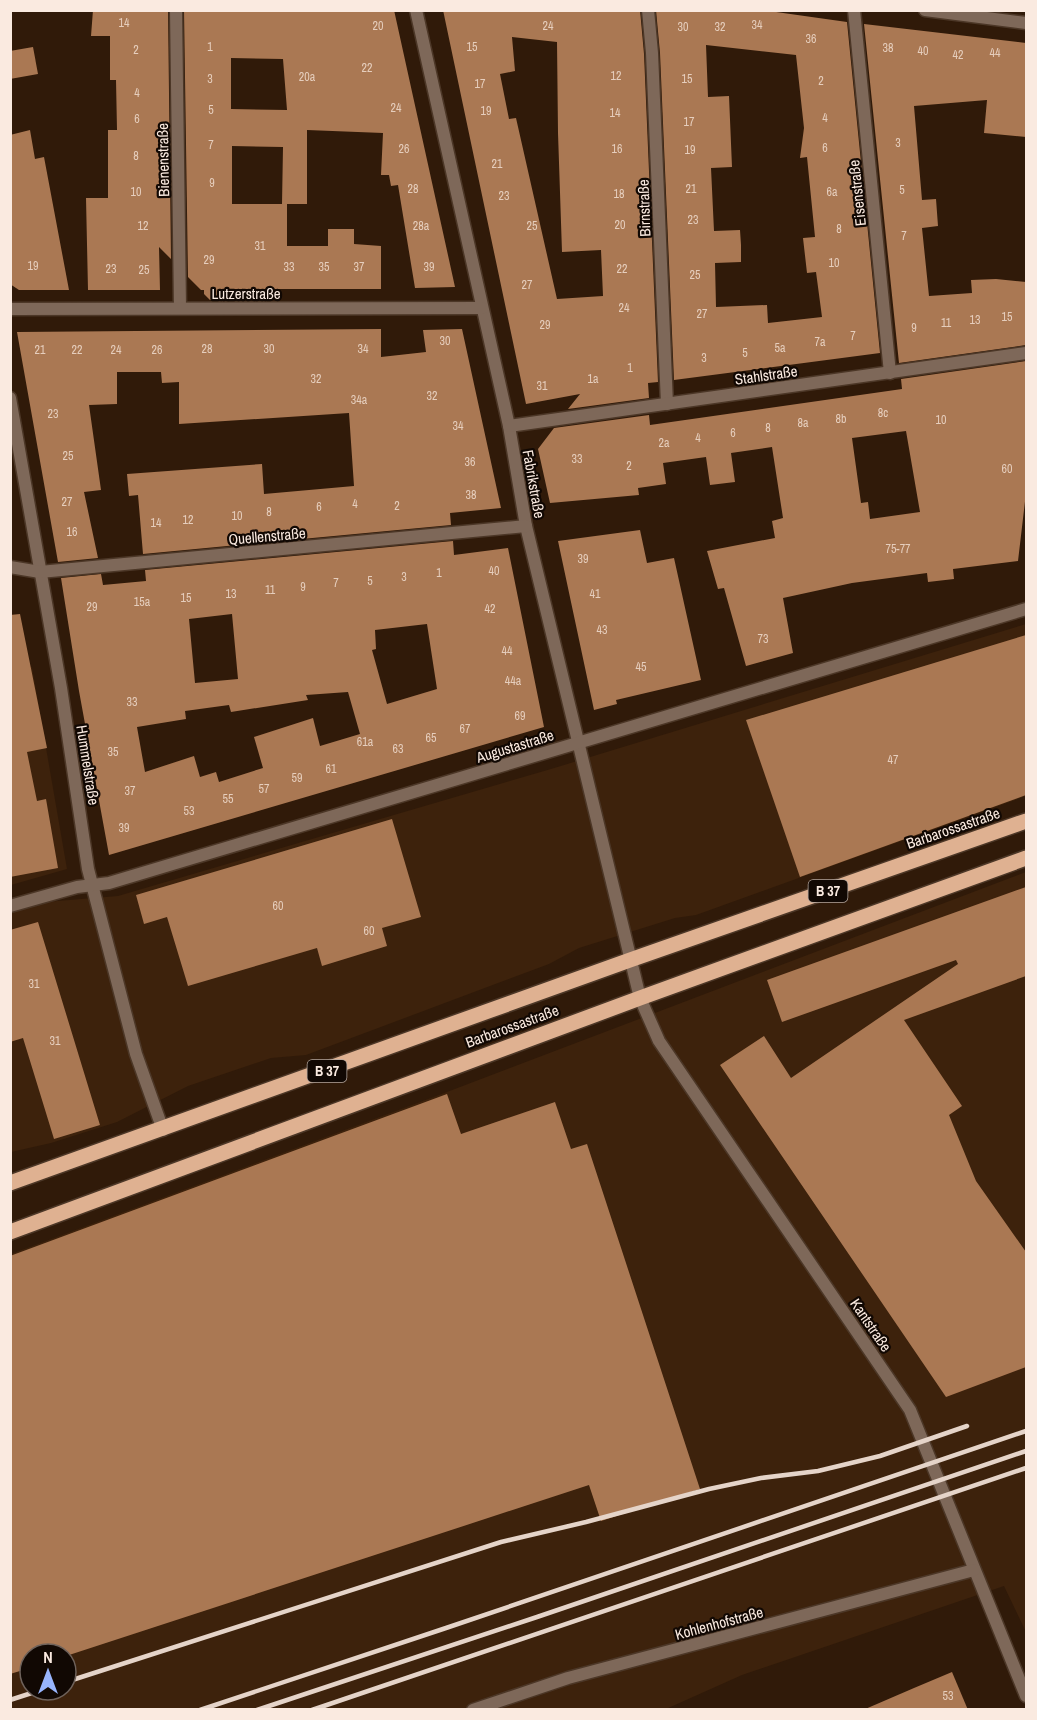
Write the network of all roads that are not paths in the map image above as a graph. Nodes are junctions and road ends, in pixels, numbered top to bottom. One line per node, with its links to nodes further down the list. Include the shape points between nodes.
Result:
1 (176, 10): 8 (street, Bienenstraße)
2 (416, 10): 9 (street, Fabrikstraße)
3 (648, 10): 13 (street, Birnstraße)
4 (854, 10): 11 (street, Eisenstraße)
5 (926, 10): 6 (street)
6 (1026, 23)
7 (10, 309): 8 (street, Lutzerstraße)
8 (180, 309): 9 (street, Lutzerstraße)
9 (482, 309): 14 (street, Fabrikstraße)
10 (1026, 353): 11 (street, Stahlstraße)
11 (890, 373): 13 (street, Stahlstraße)
12 (10, 398): 17 (street, Hummelstraße)
13 (667, 404): 14 (street, Stahlstraße)
14 (509, 426): 15 (street, Fabrikstraße)
15 (526, 526): 17 (street, Quellenstraße); 19 (street, Fabrikstraße)
16 (10, 567): 17 (street, Quellenstraße)
17 (40, 572): 22 (street, Hummelstraße)
18 (1026, 609): 19 (street, Augustastraße)
19 (577, 742): 22 (street, Augustastraße); 24 (street, Fabrikstraße)
20 (1026, 821): 24 (main road, Barbarossastraße / B 37)
21 (1026, 858): 25 (main road, Barbarossastraße / B 37)
22 (92, 885): 23 (street, Augustastraße); 26 (street, Hummelstraße, via 136,1054)
23 (10, 906)
24 (630, 960): 25 (street, Kantstraße); 26 (main road, Barbarossastraße / B 37)
25 (640, 998): 28 (main road, Barbarossastraße / B 37); 29 (street, Kantstraße, via 659,1041 910,1410)
26 (163, 1130): 27 (main road, Barbarossastraße / B 37)
27 (10, 1183)
28 (10, 1232)
29 (974, 1570): 30 (street, Kantstraße); 31 (street, Kohlenhofstraße, via 568,1678)
30 (1026, 1696)
31 (473, 1710)

